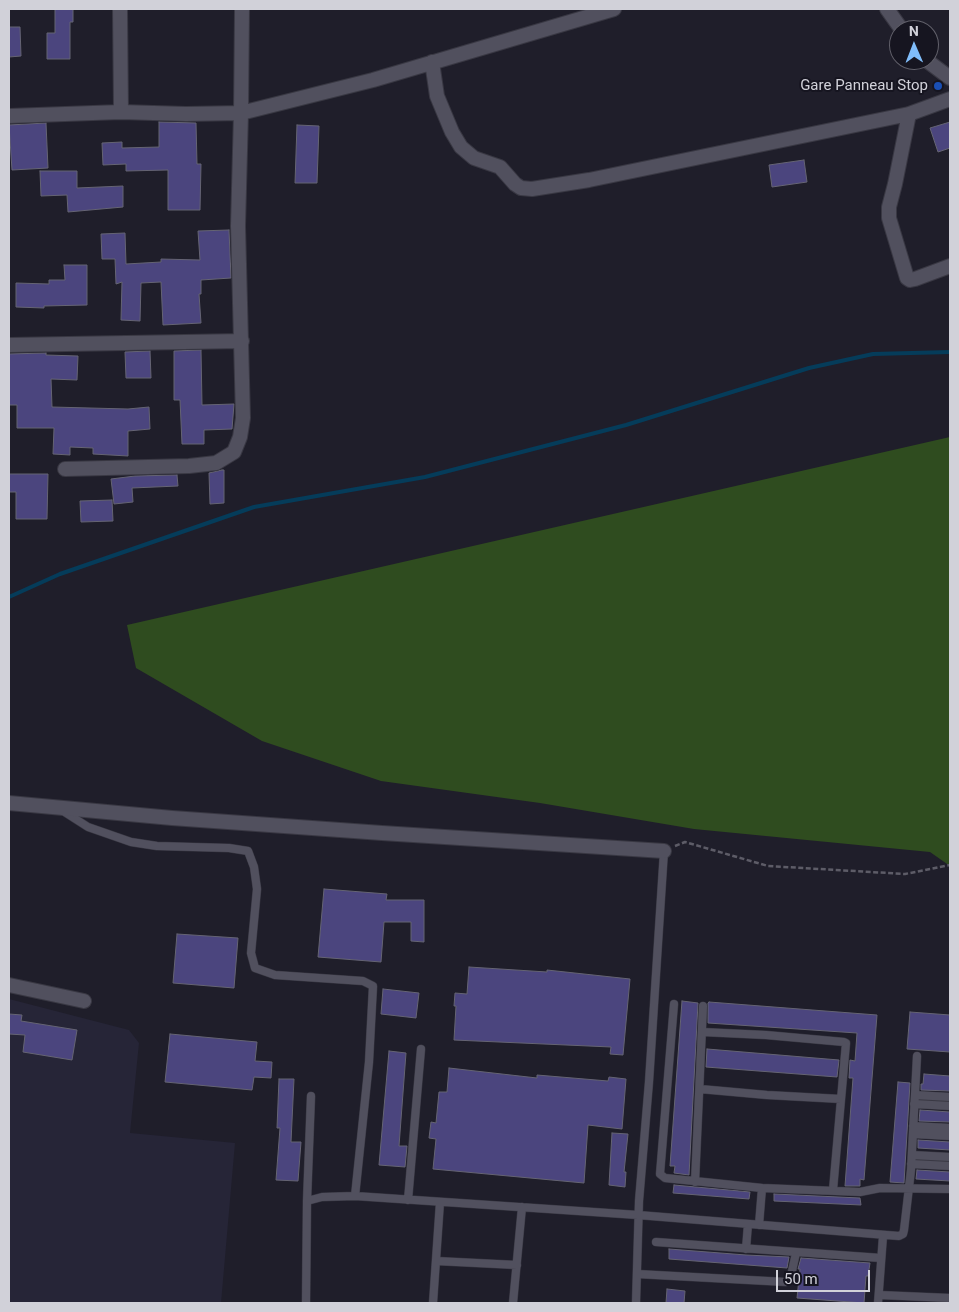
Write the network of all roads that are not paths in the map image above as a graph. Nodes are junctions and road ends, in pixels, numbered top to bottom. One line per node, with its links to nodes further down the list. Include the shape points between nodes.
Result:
1 (120, 9): 10 (street)
2 (242, 9): 11 (street)
3 (614, 9): 6 (street)
4 (888, 9): 5 (street)
5 (895, 20)
6 (432, 62): 11 (street); 12 (street, via 437,96 461,147 474,158 500,167 515,184 527,189 588,180)
7 (939, 70): 8 (street)
8 (950, 78)
9 (950, 99): 12 (street)
10 (121, 112): 11 (street); 13 (street)
11 (241, 113): 15 (street, via 238,226)
12 (909, 114): 14 (street, via 889,218 907,278 915,279)
13 (9, 116)
14 (950, 266)
15 (242, 341): 16 (street); 17 (street, via 243,418 234,452 216,463 189,466)
16 (9, 345)
17 (65, 469)
18 (9, 803): 19 (street)
19 (59, 808): 20 (street, via 372,833); 47 (lane, via 88,827 131,842 248,851 257,889 251,953 255,968 275,975 363,981 373,986 369,1062)
20 (664, 851): 52 (lane)
21 (9, 985): 22 (street)
22 (84, 1000)
23 (674, 1004): 42 (lane, via 660,1174 665,1178)
24 (703, 1006): 25 (lane)
25 (702, 1032): 28 (lane); 32 (lane, via 844,1042 846,1056)
26 (421, 1049): 48 (lane)
27 (917, 1056): 29 (lane)
28 (700, 1089): 32 (lane); 42 (lane)
29 (915, 1095): 31 (lane); 33 (lane)
30 (311, 1096): 49 (lane)
31 (950, 1097)
32 (841, 1099): 46 (lane)
33 (914, 1104): 34 (lane); 36 (lane)
34 (950, 1106)
35 (950, 1128): 36 (lane)
36 (913, 1130): 37 (lane); 38 (lane)
37 (950, 1136)
38 (912, 1155): 39 (lane); 40 (lane)
39 (950, 1157)
40 (911, 1164): 41 (lane); 44 (lane)
41 (950, 1166)
42 (695, 1182): 43 (lane)
43 (762, 1188): 46 (lane); 54 (lane)
44 (908, 1188): 45 (lane); 46 (lane, via 860,1192); 55 (lane, via 903,1234)
45 (950, 1189)
46 (833, 1190)
47 (355, 1196): 48 (lane); 49 (lane)
48 (408, 1200): 50 (lane)
49 (307, 1201): 65 (lane)
50 (440, 1202): 51 (lane); 60 (lane)
51 (522, 1207): 52 (lane); 61 (lane)
52 (638, 1215): 53 (lane); 62 (lane)
53 (748, 1224): 54 (lane); 57 (lane)
54 (759, 1225): 55 (lane)
55 (883, 1236): 59 (lane)
56 (656, 1242): 57 (lane)
57 (746, 1249): 58 (lane)
58 (796, 1253): 59 (lane); 62 (lane, via 790,1280 786,1282)
59 (881, 1258): 64 (lane)
60 (436, 1261): 61 (lane); 66 (lane)
61 (517, 1265): 67 (lane)
62 (637, 1274): 68 (lane)
63 (950, 1298): 64 (lane)
64 (878, 1299)
65 (306, 1303)
66 (433, 1303)
67 (513, 1303)
68 (636, 1303)

